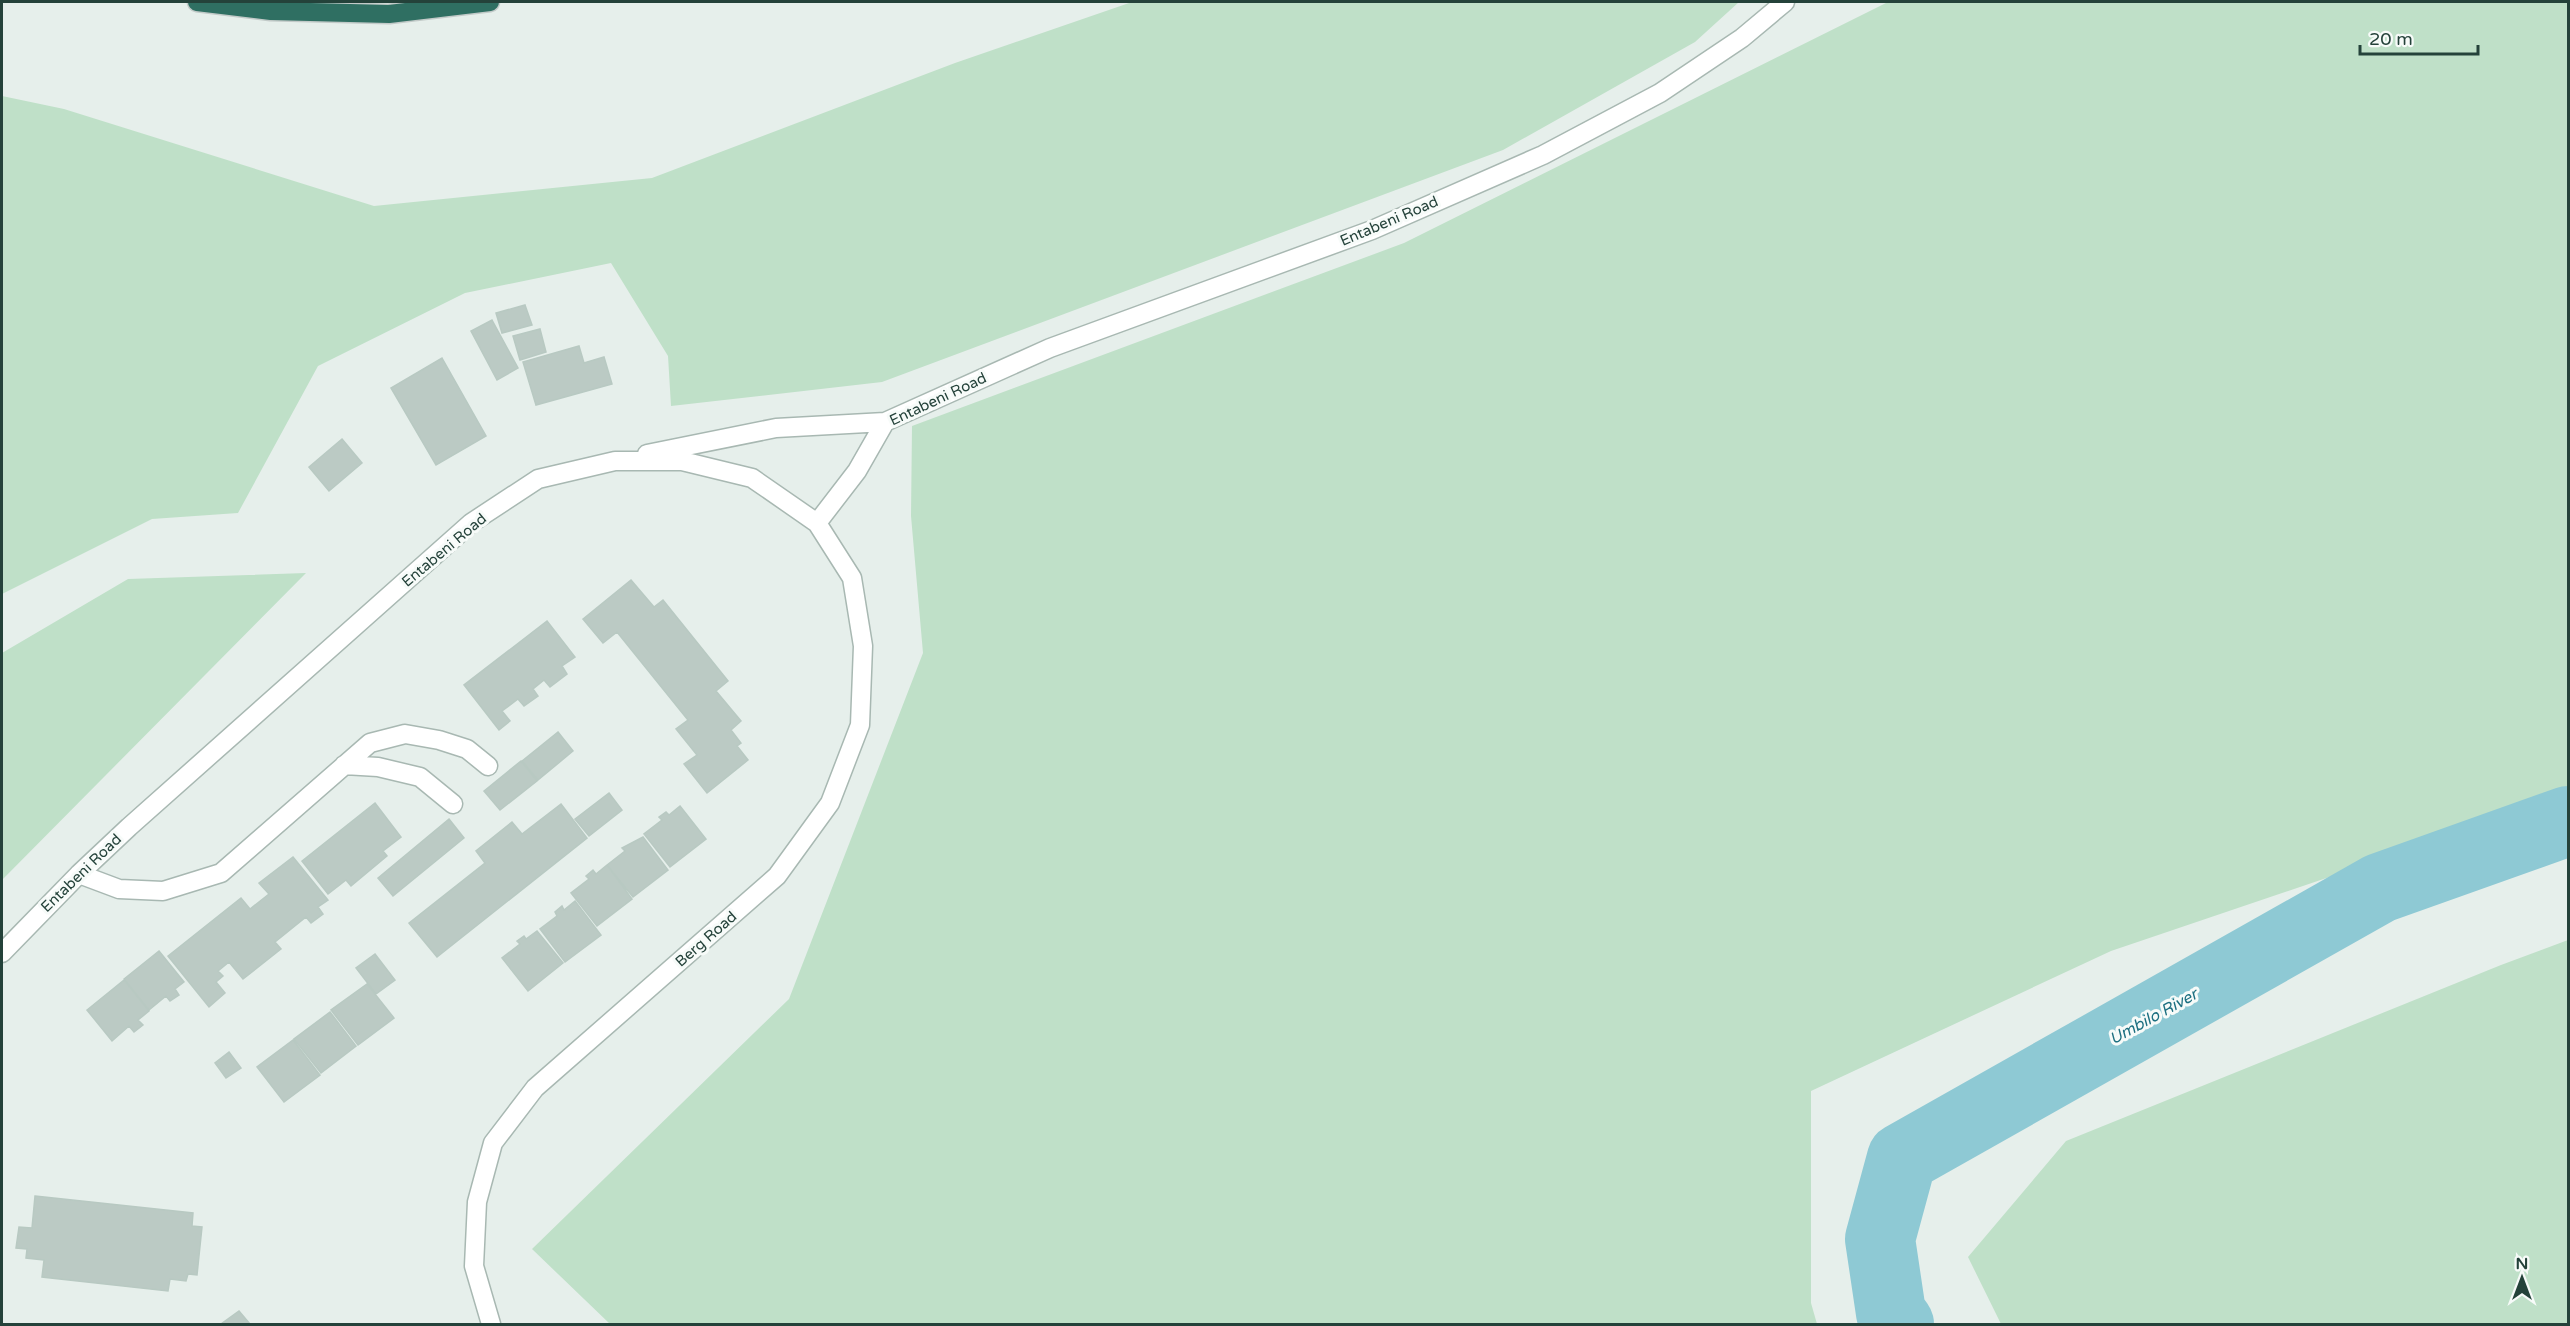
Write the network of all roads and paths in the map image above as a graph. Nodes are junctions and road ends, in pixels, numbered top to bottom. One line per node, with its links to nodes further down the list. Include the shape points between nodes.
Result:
1 (197, 2): 2 (highway, via 272,11 389,14)
2 (490, 2)
3 (1785, 2): 4 (street, Entabeni Road, via 1742,38 1660,93 1543,155 1372,230 1050,348)
4 (885, 422): 5 (street, via 776,428); 6 (street, Entabeni Road, via 857,471)
5 (615, 461): 6 (street, Entabeni Road, via 682,461 752,478); 10 (street, Entabeni Road, via 538,479 471,523)
6 (817, 523): 12 (street, Berg Road, via 852,578 863,646 860,724 830,803 777,876 535,1088 493,1143 477,1202 474,1266)
7 (344, 765): 8 (street, via 370,743 405,734 466,749); 9 (street, via 378,767 420,777); 10 (street, via 221,873 163,891 118,890)
8 (488, 766)
9 (453, 804)
10 (79, 874): 11 (street, Entabeni Road)
11 (2, 953)
12 (491, 1324)

